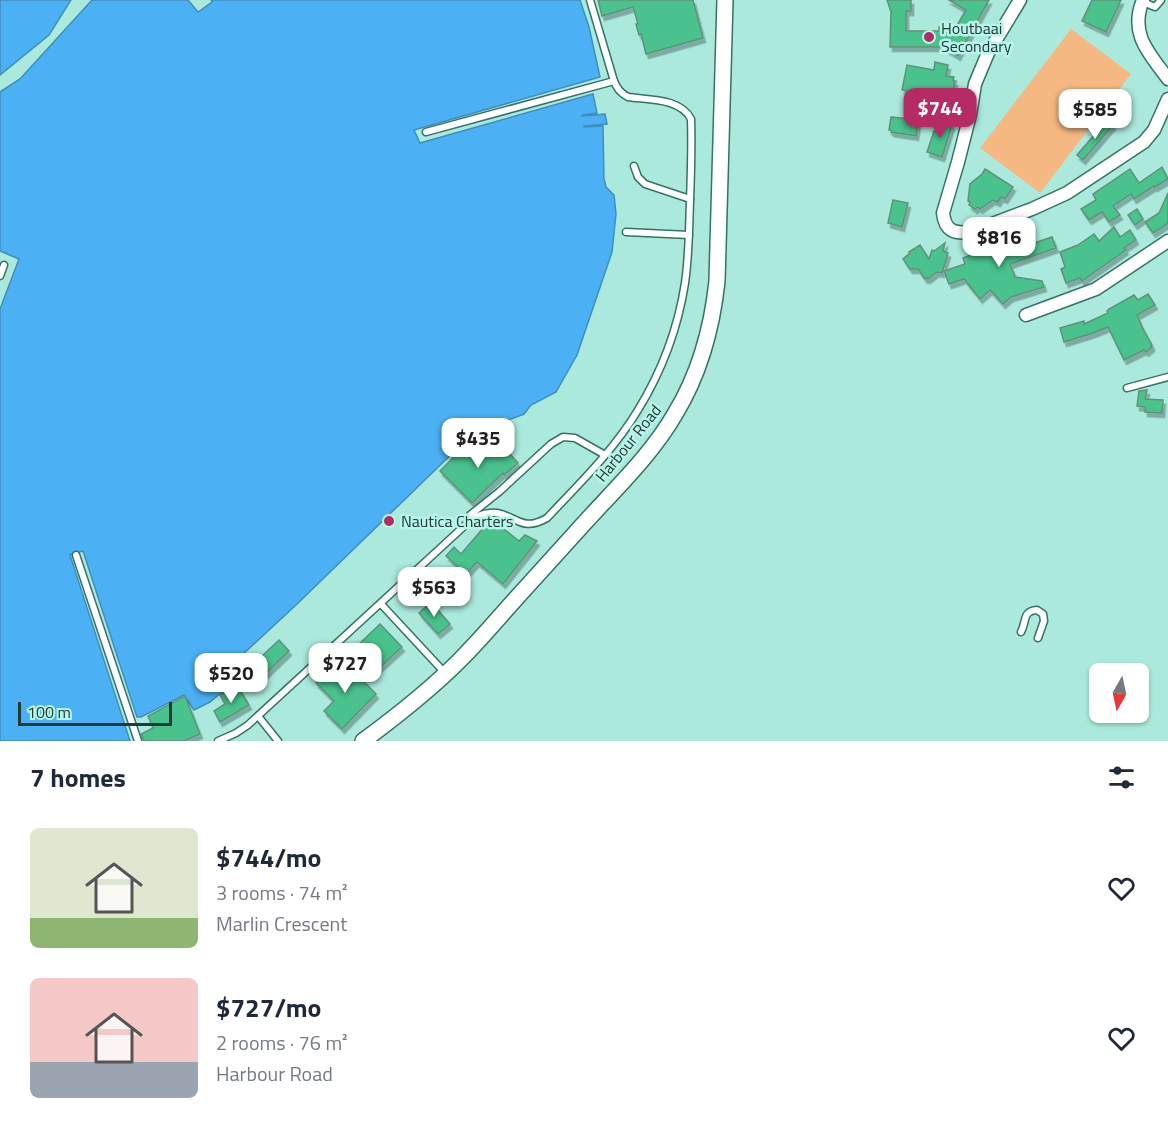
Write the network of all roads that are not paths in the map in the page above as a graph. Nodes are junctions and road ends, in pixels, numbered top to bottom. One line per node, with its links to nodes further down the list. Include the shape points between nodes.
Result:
1 (590, 0): 7 (lane)
2 (724, 0): 28 (street, Harbour Road, via 717,281 710,330 693,381 675,416 648,453)
3 (1020, 0): 10 (street, via 987,53 975,84)
4 (1161, 0): 5 (lane, via 1155,7)
5 (1143, 1): 6 (street, via 1139,33 1143,45)
6 (1168, 79)
7 (614, 81): 11 (lane); 13 (lane, via 627,97 678,105 688,112 692,130)
8 (1168, 99): 10 (street, via 1144,142 1067,193 961,233 950,230 943,213)
9 (921, 106): 10 (lane)
10 (970, 115)
11 (426, 132)
12 (634, 166): 13 (lane, via 645,184)
13 (690, 199): 15 (lane)
14 (626, 232): 15 (lane)
15 (689, 235): 22 (lane, via 684,291 668,351 638,410)
16 (1168, 241): 19 (street, via 1096,289)
17 (4, 266): 18 (lane)
18 (0, 276)
19 (1026, 315)
20 (1168, 377): 21 (lane)
21 (1127, 388)
22 (605, 454): 23 (lane, via 575,438 563,437); 25 (lane, via 541,522 521,523 497,513 473,519)
23 (470, 515)
24 (76, 555): 30 (lane)
25 (381, 603): 28 (lane); 29 (lane)
26 (1021, 632): 27 (lane, via 1026,615 1037,610 1044,621)
27 (1038, 638)
28 (445, 674): 33 (street, Harbour Road)
29 (258, 716): 31 (lane); 32 (lane)
30 (138, 741)
31 (218, 741)
32 (278, 741)
33 (363, 741)

